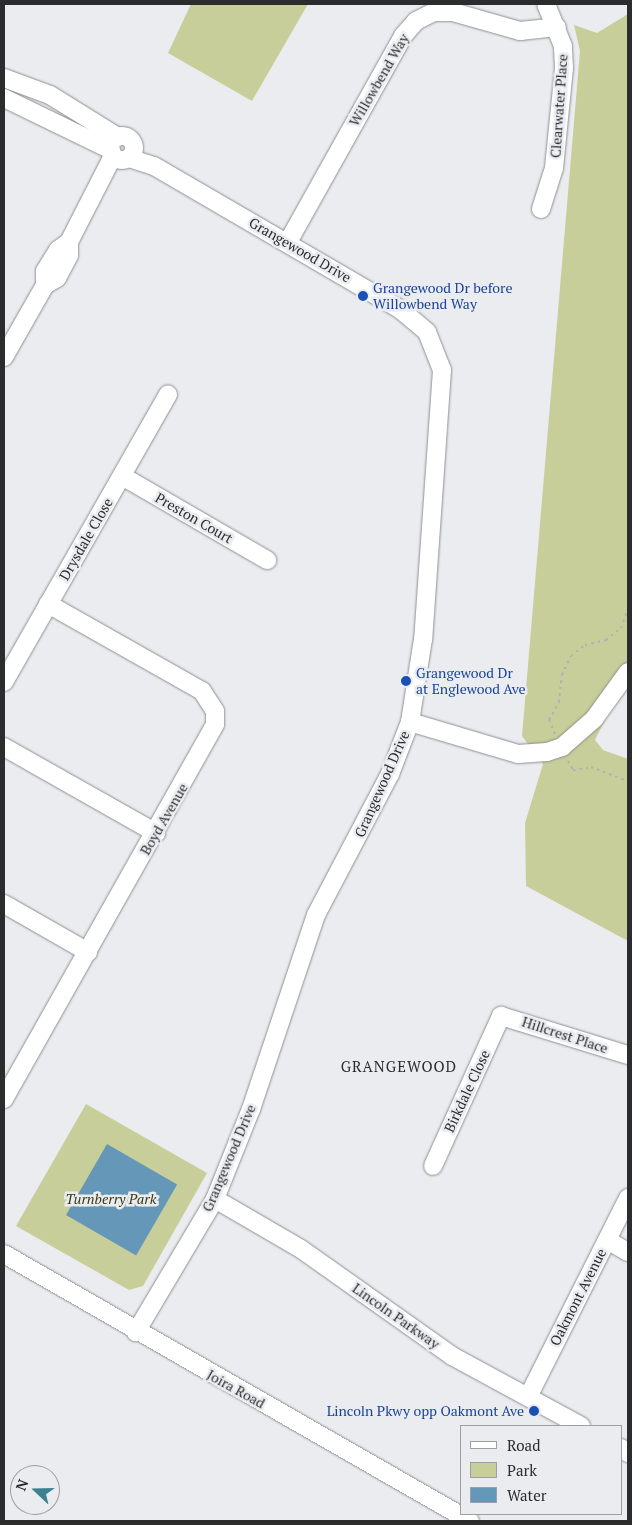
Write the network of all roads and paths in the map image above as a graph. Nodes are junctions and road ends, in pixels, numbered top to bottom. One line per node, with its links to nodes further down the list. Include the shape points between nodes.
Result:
1 (546, 4): 2 (street, Clearwater Place)
2 (557, 27): 8 (street, Clearwater Place, via 564,68 554,168); 9 (street, Willowbend Way, via 520,30 452,12 434,12 416,21 403,36)
3 (4, 78): 4 (street)
4 (50, 95): 6 (street); 7 (street)
5 (4, 98): 6 (street)
6 (40, 113): 7 (street)
7 (121, 152): 9 (street, Grangewood Drive, via 154,166); 10 (street, via 69,242 58,250 45,271 45,285)
8 (541, 209)
9 (288, 242): 18 (street, Grangewood Drive, via 401,310 427,332 438,351 441,404 423,640)
10 (4, 357)
11 (168, 395): 12 (street, Drysdale Close)
12 (122, 476): 13 (street, Preston Court); 14 (street, Drysdale Close)
13 (267, 560)
14 (48, 604): 17 (street, Drysdale Close); 22 (street, Boyd Avenue, via 210,699 215,711 212,737)
15 (628, 609): 20 (path, via 621,628 606,640 585,645 571,656 562,675 559,702 549,720)
16 (628, 672): 20 (street, via 594,719)
17 (4, 682)
18 (410, 722): 20 (street, via 518,754); 30 (street, Grangewood Drive, via 386,783 316,916 251,1109)
19 (4, 747): 22 (street)
20 (562, 747): 21 (path, via 573,770 591,767)
21 (628, 781)
22 (156, 833): 24 (street, Boyd Avenue)
23 (4, 904): 24 (street)
24 (88, 952): 27 (street, Boyd Avenue)
25 (501, 1016): 26 (street, Hillcrest Place); 28 (street, Birkdale Close)
26 (628, 1055)
27 (4, 1099)
28 (432, 1166)
29 (628, 1198): 31 (street, Oakmont Avenue)
30 (215, 1199): 34 (street, Grangewood Drive); 35 (street, Lincoln Parkway, via 301,1249 452,1356)
31 (607, 1240): 32 (street); 35 (street, Oakmont Avenue)
32 (628, 1252)
33 (4, 1254): 34 (street, Joira Road)
34 (136, 1332): 37 (street, Joira Road)
35 (528, 1397): 36 (street, Lincoln Parkway)
36 (578, 1425)
37 (470, 1521)

